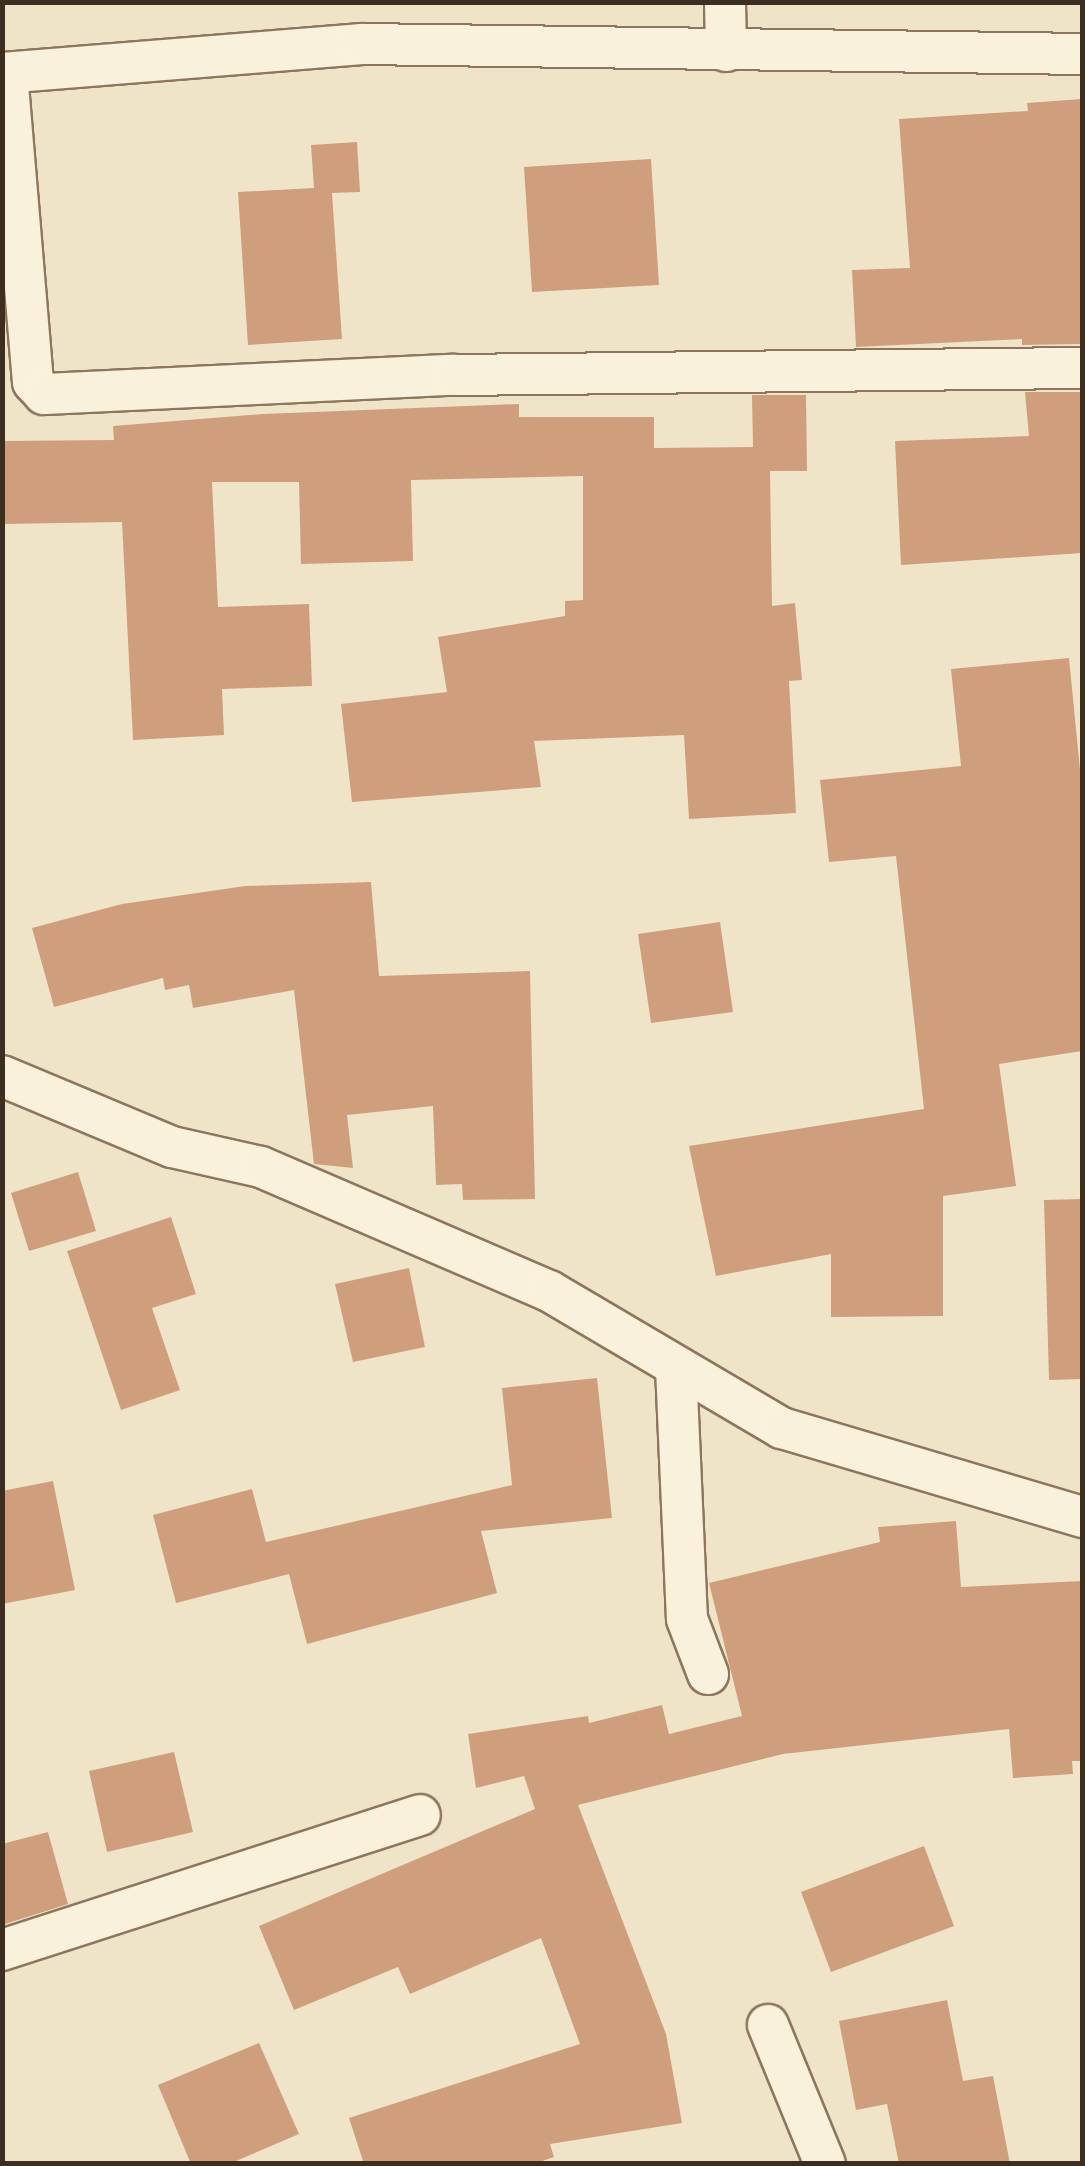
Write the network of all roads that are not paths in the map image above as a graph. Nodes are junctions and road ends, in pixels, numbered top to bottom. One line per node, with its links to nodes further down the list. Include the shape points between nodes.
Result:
1 (725, 2): 2 (street)
2 (726, 51): 3 (street); 4 (street, via 361,44)
3 (1082, 54)
4 (5, 73): 5 (street, via 33,382 44,394 453,375)
5 (1082, 368)
6 (2, 1076): 7 (street, via 172,1147 261,1167 549,1291)
7 (676, 1368): 8 (street, via 782,1428); 9 (street, via 686,1619)
8 (1082, 1517)
9 (708, 1674)
10 (420, 1816): 11 (street)
11 (2, 1950)
12 (768, 2025): 13 (street)
13 (825, 2164)

